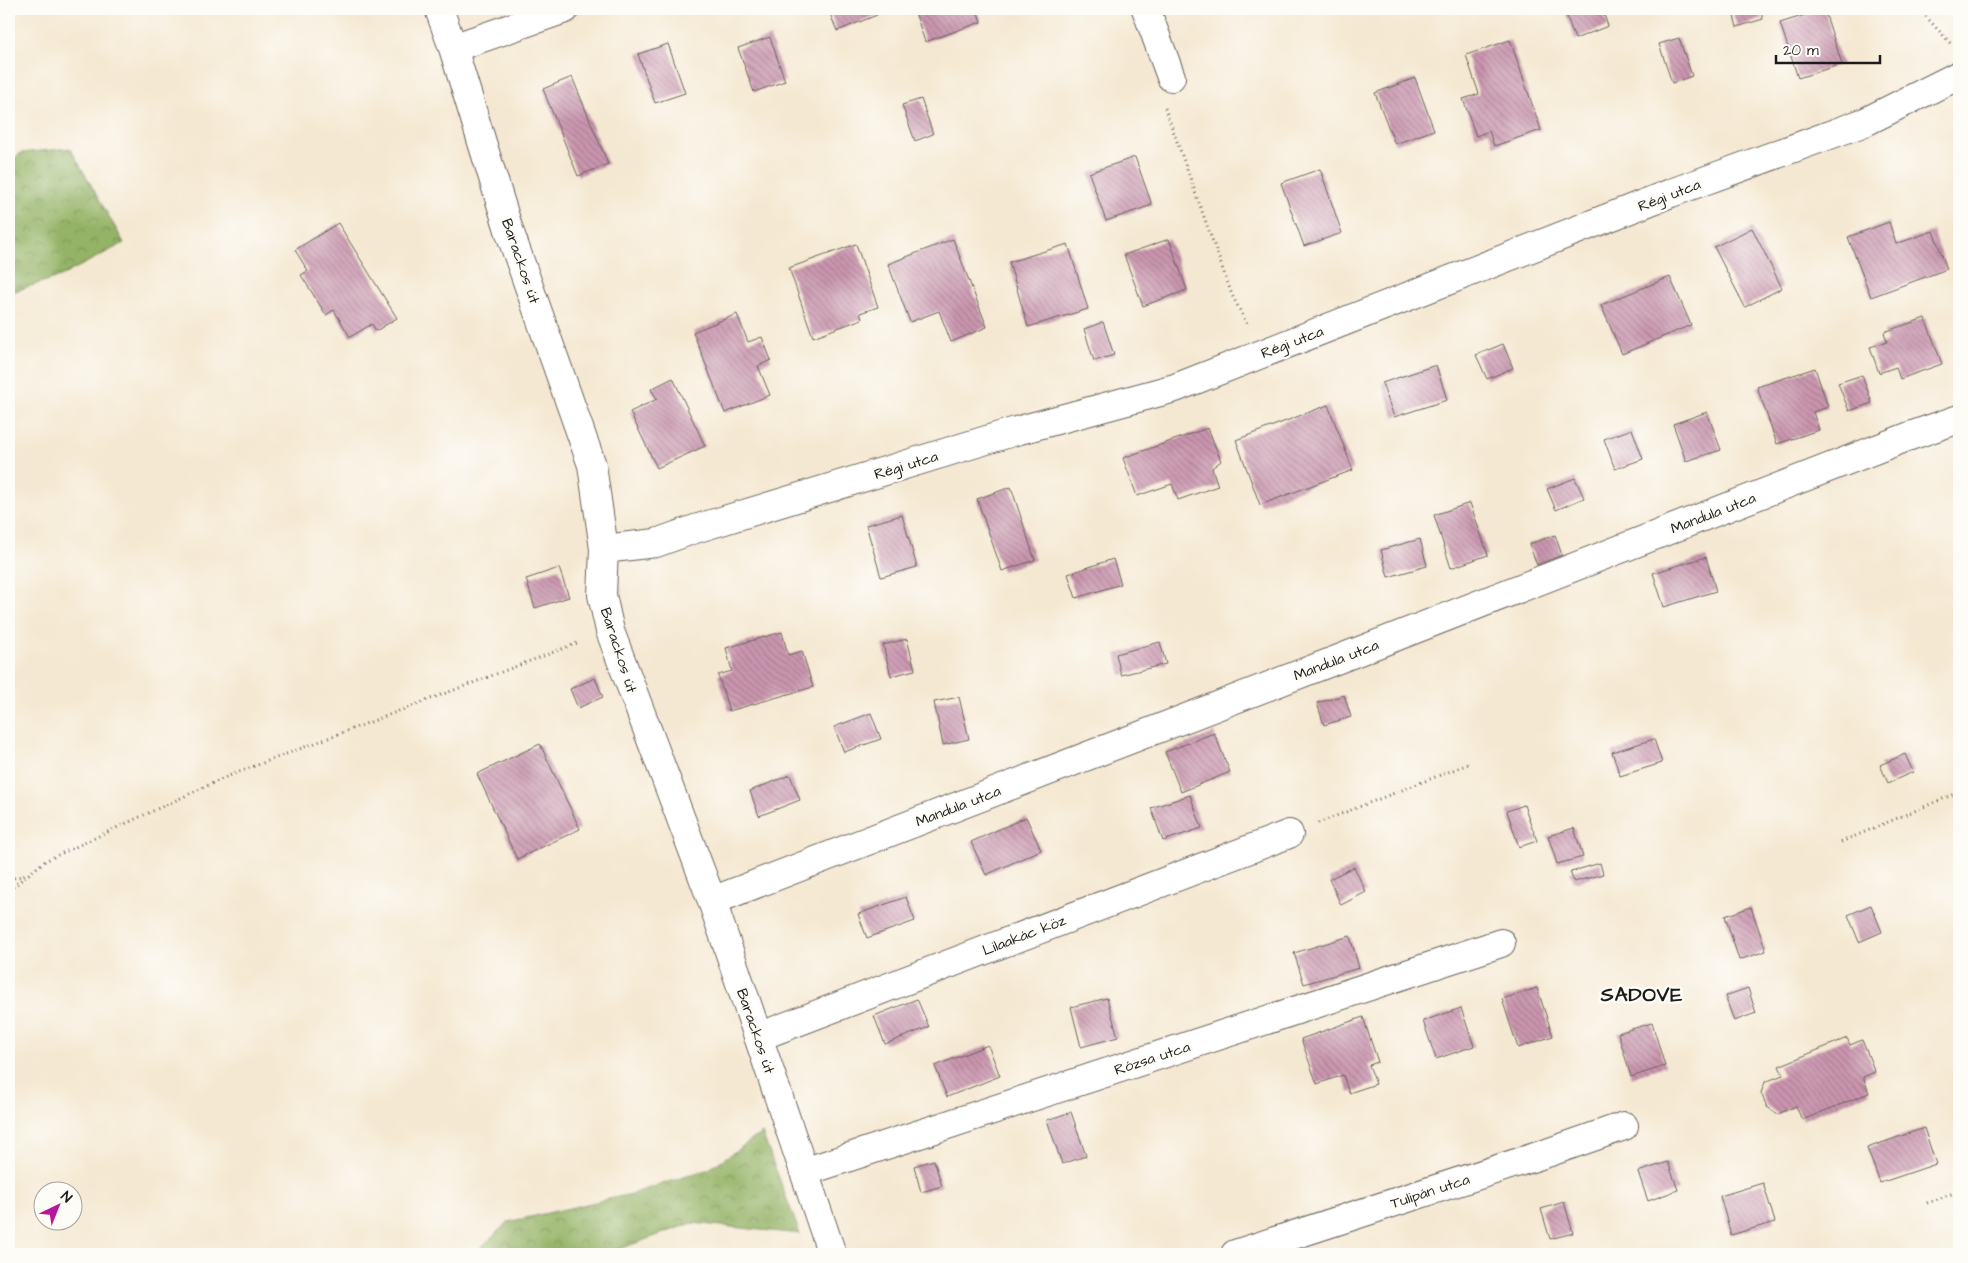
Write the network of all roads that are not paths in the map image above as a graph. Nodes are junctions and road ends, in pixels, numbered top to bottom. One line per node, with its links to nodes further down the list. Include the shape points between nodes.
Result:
1 (439, 9): 4 (street, Barackos út)
2 (565, 9): 4 (street)
3 (1146, 9): 6 (street)
4 (453, 48): 8 (street, Barackos út, via 509,230 592,465)
5 (1959, 75): 8 (street, Régi utca, via 1865,122 1671,193 1175,388 1016,431 656,543)
6 (1171, 77)
7 (1959, 418): 10 (street, Mandula utca)
8 (604, 549): 10 (street, Barackos út, via 602,595 610,631)
9 (1289, 834): 12 (street, Lilaakác köz)
10 (712, 901): 12 (street, Barackos út)
11 (1501, 943): 14 (street, Rózsa utca)
12 (758, 1037): 14 (street, Barackos út)
13 (1624, 1126): 16 (street, Tulipán utca)
14 (804, 1172): 15 (street, Barackos út)
15 (832, 1254)
16 (1235, 1254)

